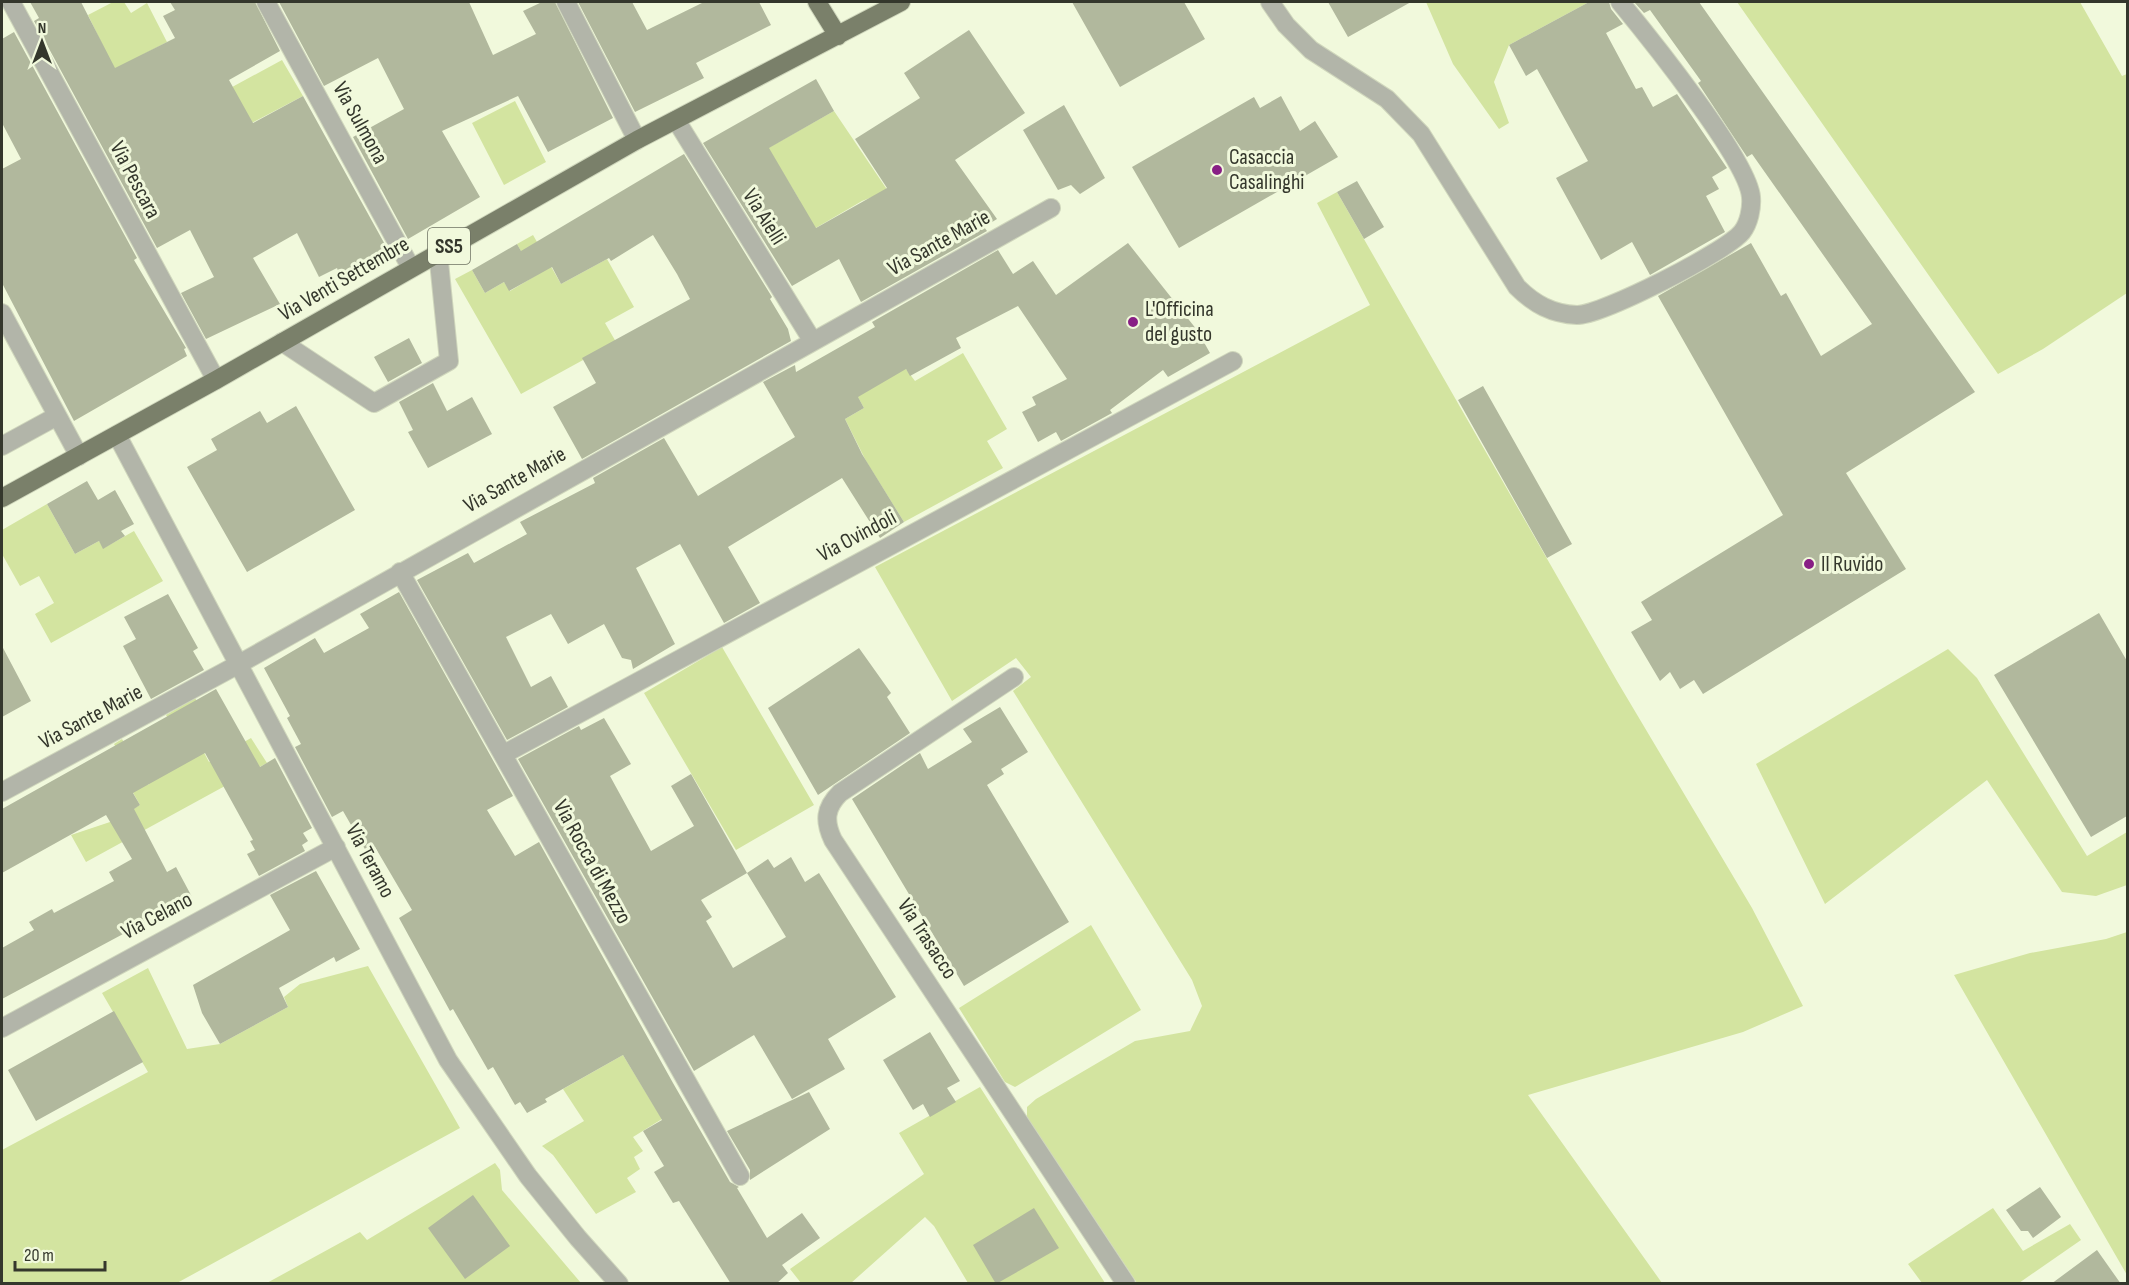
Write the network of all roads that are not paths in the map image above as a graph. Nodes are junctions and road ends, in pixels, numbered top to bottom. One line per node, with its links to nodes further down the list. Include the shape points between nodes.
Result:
1 (11, 2): 18 (street, Via Pescara)
2 (266, 2): 13 (street, Via Sulmona)
3 (566, 2): 10 (street)
4 (817, 2): 8 (main road)
5 (901, 2): 8 (main road, Via Venti Settembre / SS5)
6 (1270, 2): 7 (street, via 1311,50 1387,99 1421,134 1517,287 1540,306 1578,315 1608,308 1724,247 1743,230 1750,209 1749,186 1733,155)
7 (1620, 2)
8 (838, 36): 9 (main road, Via Venti Settembre / SS5)
9 (676, 120): 10 (main road, Via Venti Settembre / SS5); 15 (street, Via Aielli)
10 (638, 140): 12 (main road, Via Venti Settembre / SS5)
11 (1051, 208): 15 (street, Via Sante Marie)
12 (438, 252): 13 (main road, Via Venti Settembre / SS5); 16 (street, via 450,361 374,403)
13 (411, 268): 16 (main road, Via Venti Settembre / SS5)
14 (2, 313): 19 (street)
15 (812, 340): 24 (street, Via Sante Marie)
16 (282, 342): 18 (main road, Via Venti Settembre / SS5)
17 (1233, 361): 27 (street, Via Ovindoli)
18 (216, 380): 20 (main road, Via Venti Settembre / SS5)
19 (57, 416): 21 (street); 22 (street)
20 (117, 435): 22 (main road, Via Venti Settembre / SS5); 25 (street, Via Teramo)
21 (2, 446)
22 (79, 456): 23 (main road, Via Venti Settembre / SS5)
23 (2, 498)
24 (400, 572): 25 (street, Via Sante Marie); 27 (street, Via Rocca di Mezzo)
25 (239, 664): 28 (street, Via Sante Marie); 29 (street, Via Teramo)
26 (1014, 677): 33 (street, Via Trasacco, via 840,793 828,807 826,822 833,840)
27 (504, 754): 31 (street, Via Rocca di Mezzo)
28 (2, 792)
29 (336, 847): 30 (street, Via Celano); 32 (street, Via Teramo, via 434,1035 465,1086 544,1197)
30 (2, 1028)
31 (740, 1176)
32 (619, 1284)
33 (1126, 1284)

